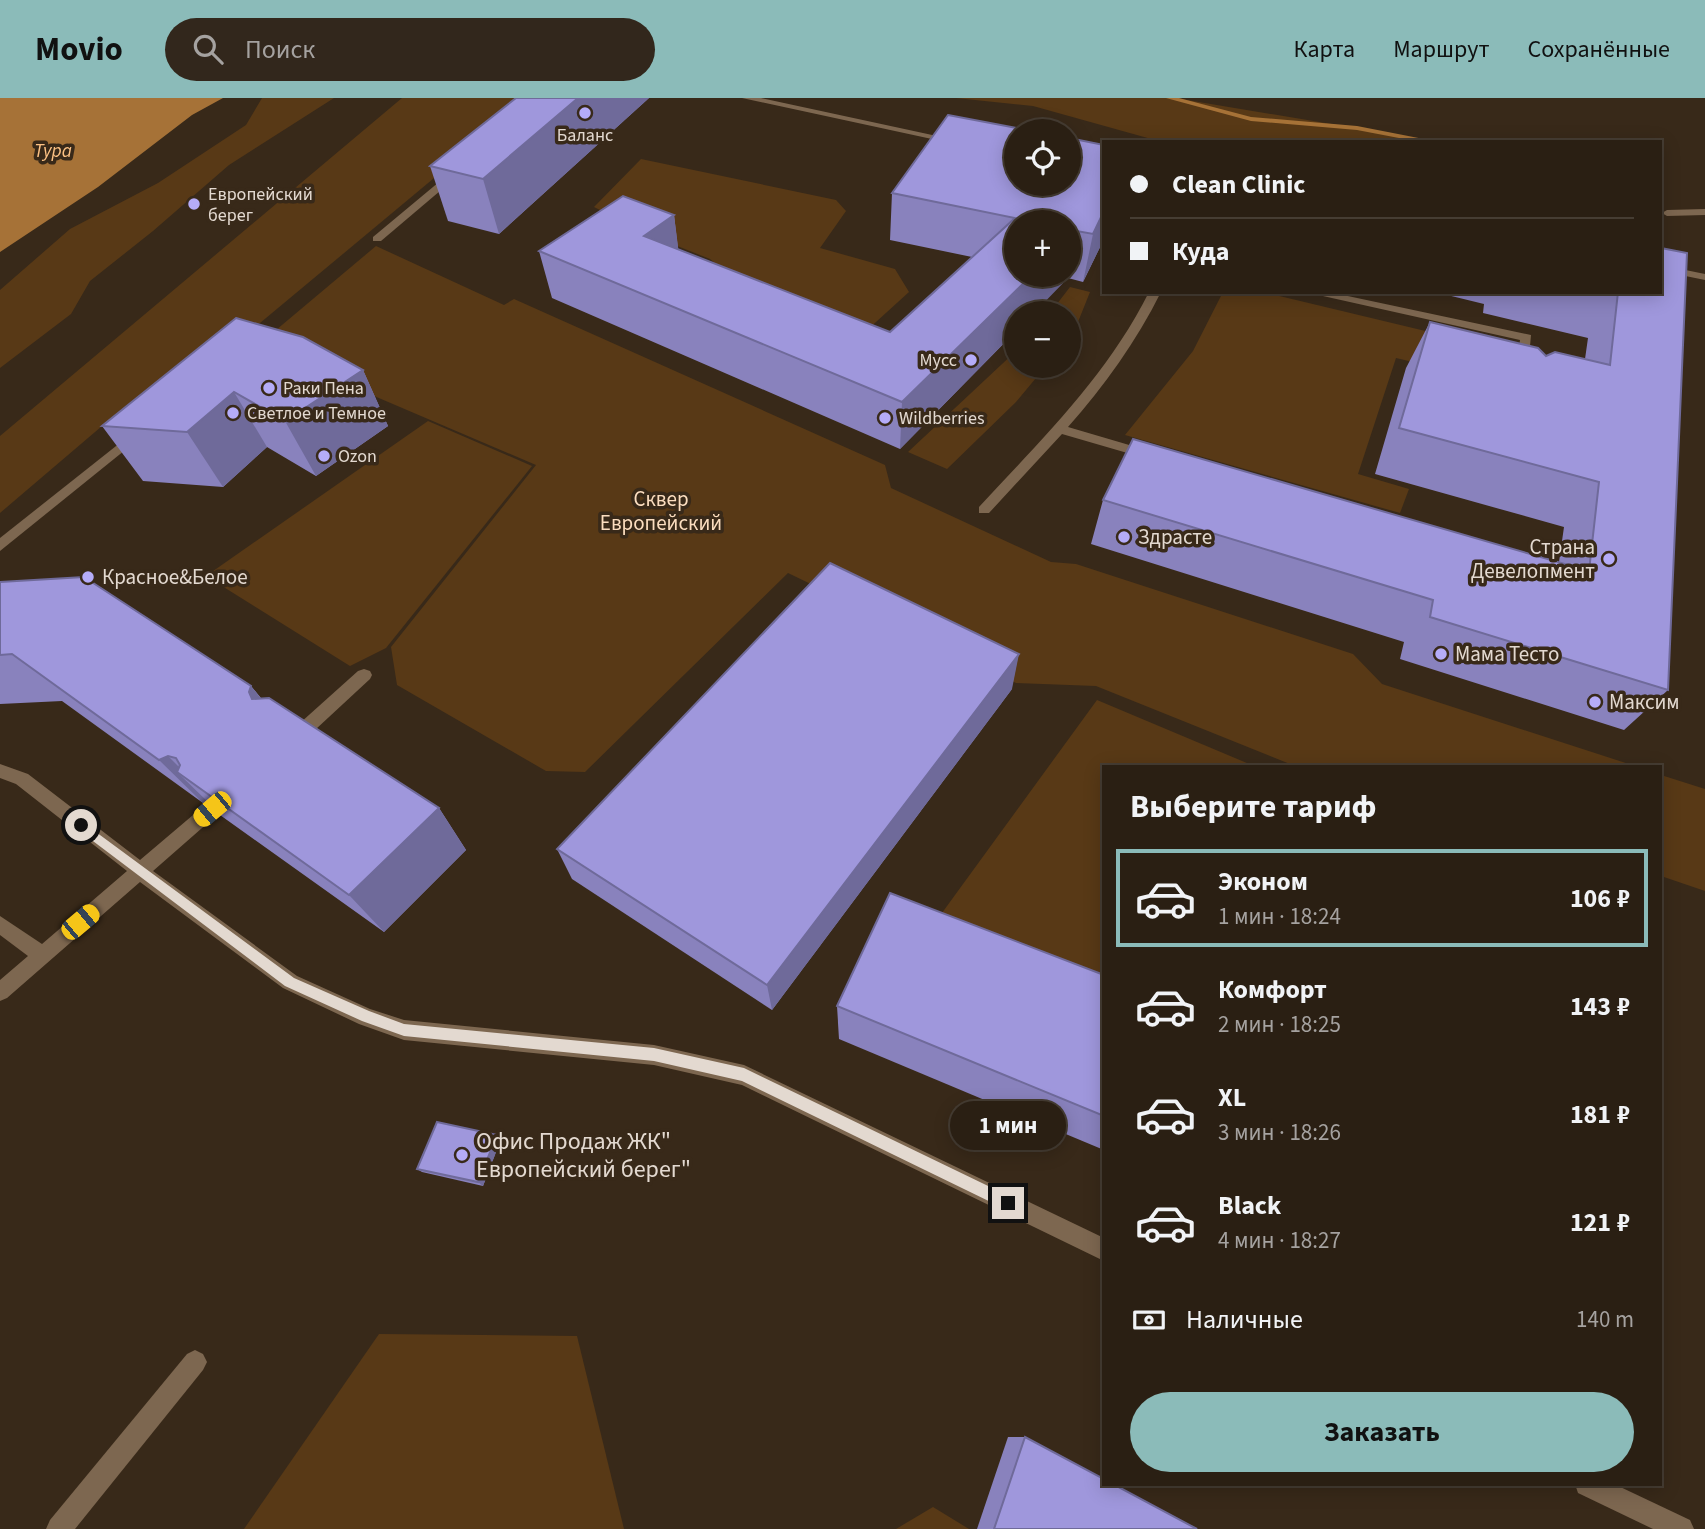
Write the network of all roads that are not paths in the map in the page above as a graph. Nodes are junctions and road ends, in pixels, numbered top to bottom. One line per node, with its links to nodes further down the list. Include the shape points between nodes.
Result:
1 (747, 98): 3 (street)
2 (822, 98): 3 (street)
3 (811, 111): 4 (street)
4 (971, 144)
5 (461, 168): 8 (street)
6 (1705, 212): 7 (street)
7 (1667, 213)
8 (377, 239)
9 (1662, 268): 10 (street)
10 (1705, 277)
11 (1154, 294): 15 (street, via 1120,356)
12 (1320, 294): 13 (street, via 1527,338)
13 (1520, 384)
14 (148, 425): 18 (street)
15 (1058, 428): 16 (street); 17 (street)
16 (1169, 461)
17 (984, 510)
18 (0, 546)
19 (365, 676): 20 (street)
20 (296, 737)
21 (0, 771): 23 (street, via 22,779)
22 (212, 809): 23 (street)
23 (140, 872): 25 (street); 27 (street, via 290,982 366,1017 404,1030 654,1055 744,1075)
24 (0, 924): 25 (street)
25 (41, 955): 26 (street)
26 (0, 992)
27 (1102, 1249)
28 (195, 1362): 30 (street)
29 (1591, 1486): 31 (street)
30 (59, 1529)
31 (1681, 1529)

